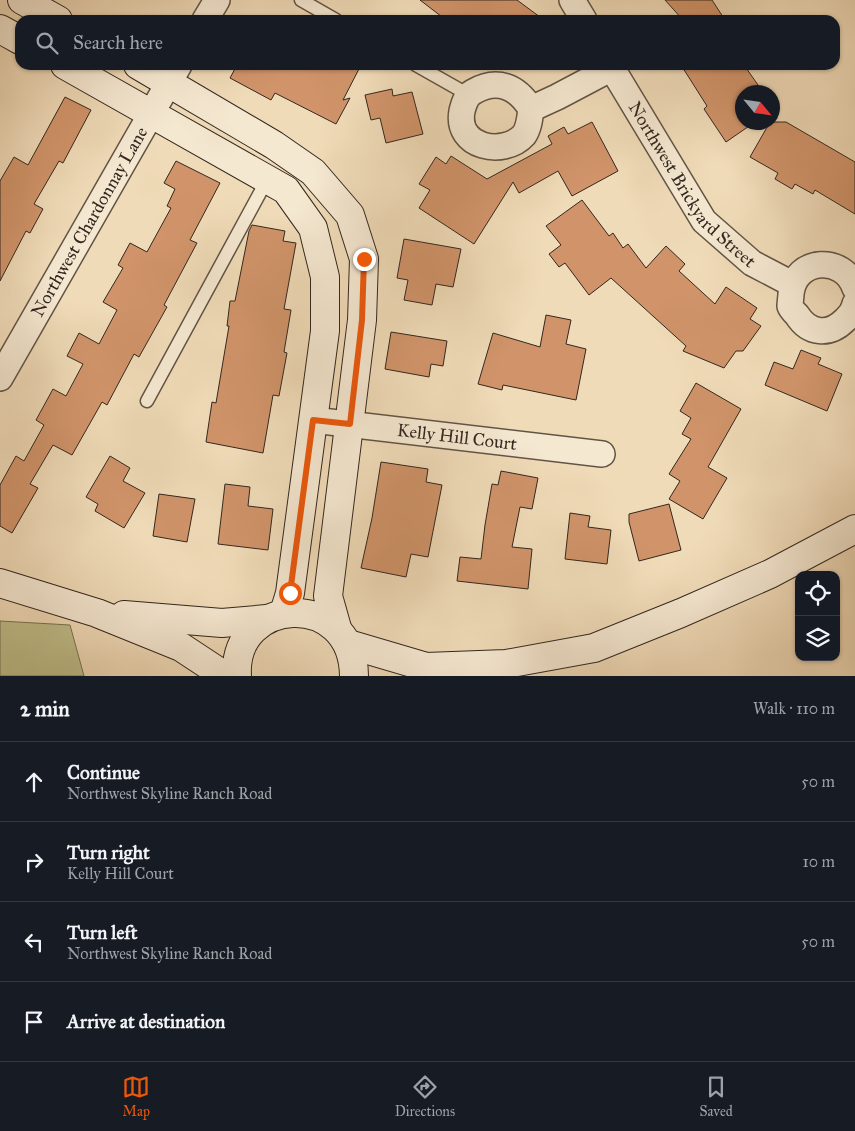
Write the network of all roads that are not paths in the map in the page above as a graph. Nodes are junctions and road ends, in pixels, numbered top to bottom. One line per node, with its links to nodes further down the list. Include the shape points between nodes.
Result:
1 (22, 0): 5 (street)
2 (216, 0): 6 (street)
3 (300, 0): 7 (lane)
4 (572, 0): 8 (street)
5 (49, 15)
6 (208, 15)
7 (327, 15)
8 (581, 15)
9 (0, 29): 10 (street)
10 (15, 37)
11 (74, 70): 19 (street)
12 (158, 70): 16 (street)
13 (425, 70): 17 (lane)
14 (604, 70): 18 (street)
15 (613, 70): 21 (street, Northwest Brickyard Street, via 704,222 752,263)
16 (174, 74): 19 (street, Northwest Chardonnay Lane); 27 (street, via 313,172 350,215 364,259 362,320)
17 (469, 95): 18 (street, via 483,86 497,84 512,89); 18 (street, via 461,120 465,133 476,142 491,147 516,140 524,134)
18 (531, 109)
19 (152, 113): 20 (street); 24 (street, Northwest Chardonnay Lane)
20 (268, 178): 25 (lane); 26 (street, via 286,190 313,228 325,277 325,332)
21 (792, 284): 22 (street, via 801,271 820,264 837,268 852,279); 23 (street, via 790,306 813,330 830,331 842,323)
22 (855, 288)
23 (855, 304)
24 (0, 378)
25 (147, 401)
26 (313, 420): 27 (street, Kelly Hill Court); 32 (street, via 290,593)
27 (350, 424): 28 (street, Kelly Hill Court); 33 (street, via 328,596)
28 (602, 454)
29 (855, 529): 34 (street, via 770,574 594,648 506,664)
30 (0, 583): 31 (street)
31 (97, 613): 32 (street, via 222,623); 35 (street, via 181,647)
32 (276, 616): 33 (street, via 303,612 321,618); 36 (street, via 252,631 241,647)
33 (342, 636): 34 (street); 37 (street, via 354,661)
34 (417, 671)
35 (225, 676)
36 (237, 676)
37 (354, 676)

